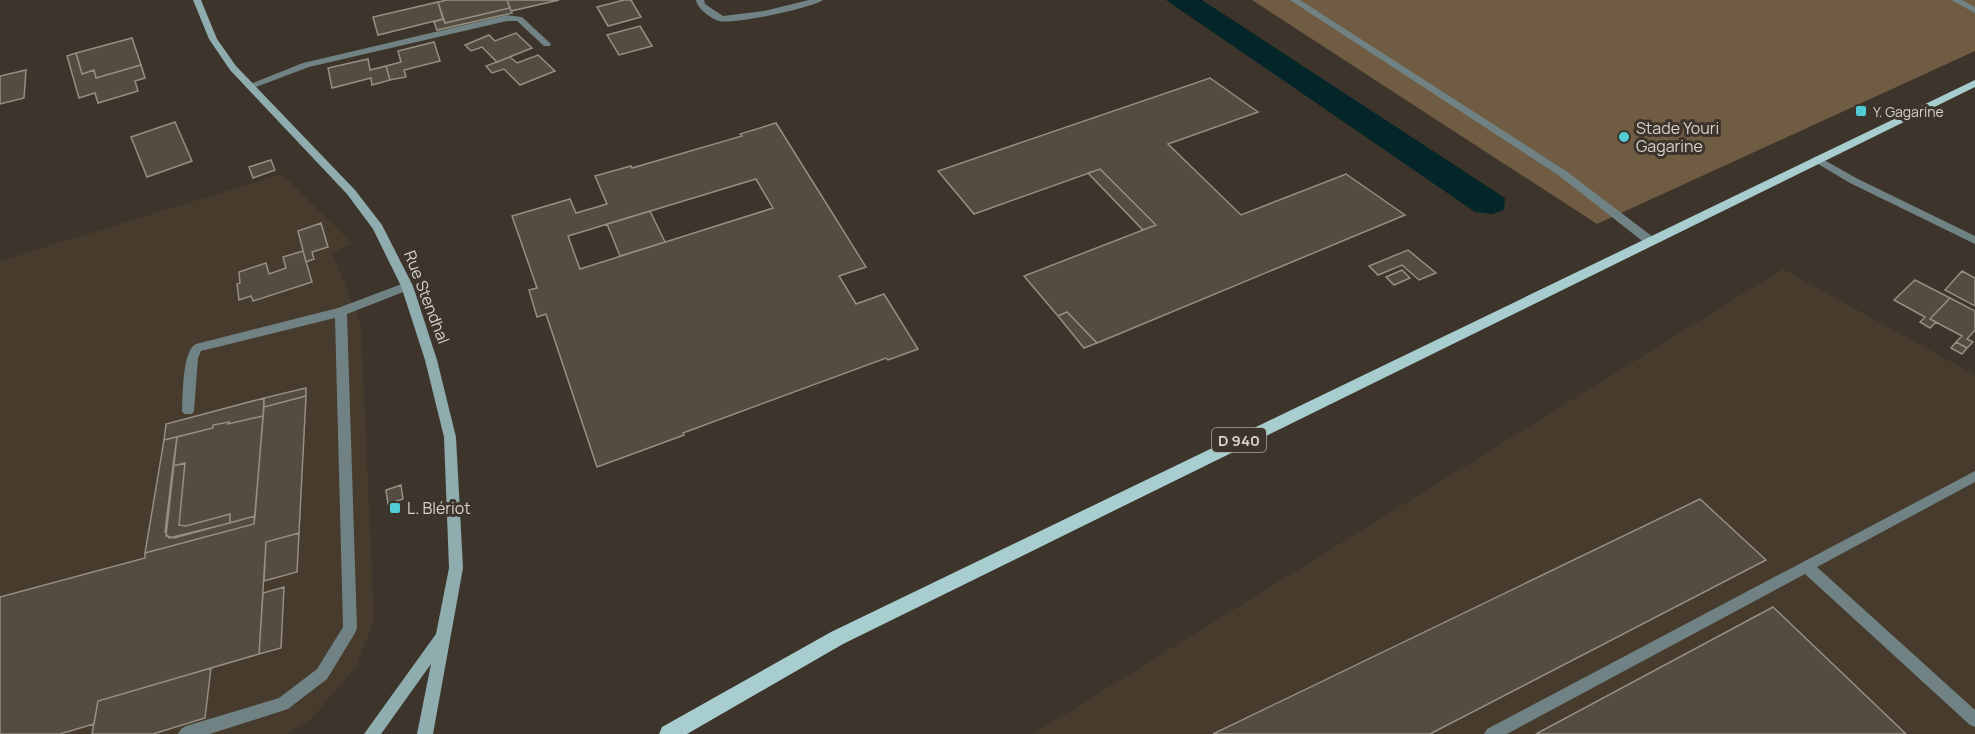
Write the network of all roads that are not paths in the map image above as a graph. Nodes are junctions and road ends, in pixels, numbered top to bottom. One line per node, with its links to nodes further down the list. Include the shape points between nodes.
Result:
1 (197, 0): 9 (street, Rue Stendhal, via 213,39)
2 (700, 0): 3 (street, via 721,19 764,14)
3 (819, 0)
4 (1294, 0): 11 (street, via 1552,166)
5 (1955, 0): 6 (street)
6 (1975, 10)
7 (547, 44): 9 (street, via 519,19 507,18 306,65)
8 (1975, 82): 10 (main road, D 940)
9 (250, 87): 13 (street, Rue Stendhal, via 351,192 378,228)
10 (1817, 159): 11 (main road, D 940); 12 (street)
11 (1649, 240): 23 (main road, D 940, via 837,638)
12 (1975, 240)
13 (407, 286): 14 (street); 18 (street, Rue Stendhal, via 450,437 456,568)
14 (341, 312): 15 (street, via 196,348); 20 (street, via 350,628 322,674 283,704)
15 (188, 411)
16 (1975, 476): 17 (street)
17 (1806, 566): 19 (street); 24 (street)
18 (442, 636): 21 (street, Rue Stendhal); 22 (street, Rue Stendhal)
19 (1975, 720)
20 (186, 734)
21 (372, 734)
22 (425, 734)
23 (669, 734)
24 (1491, 734)

